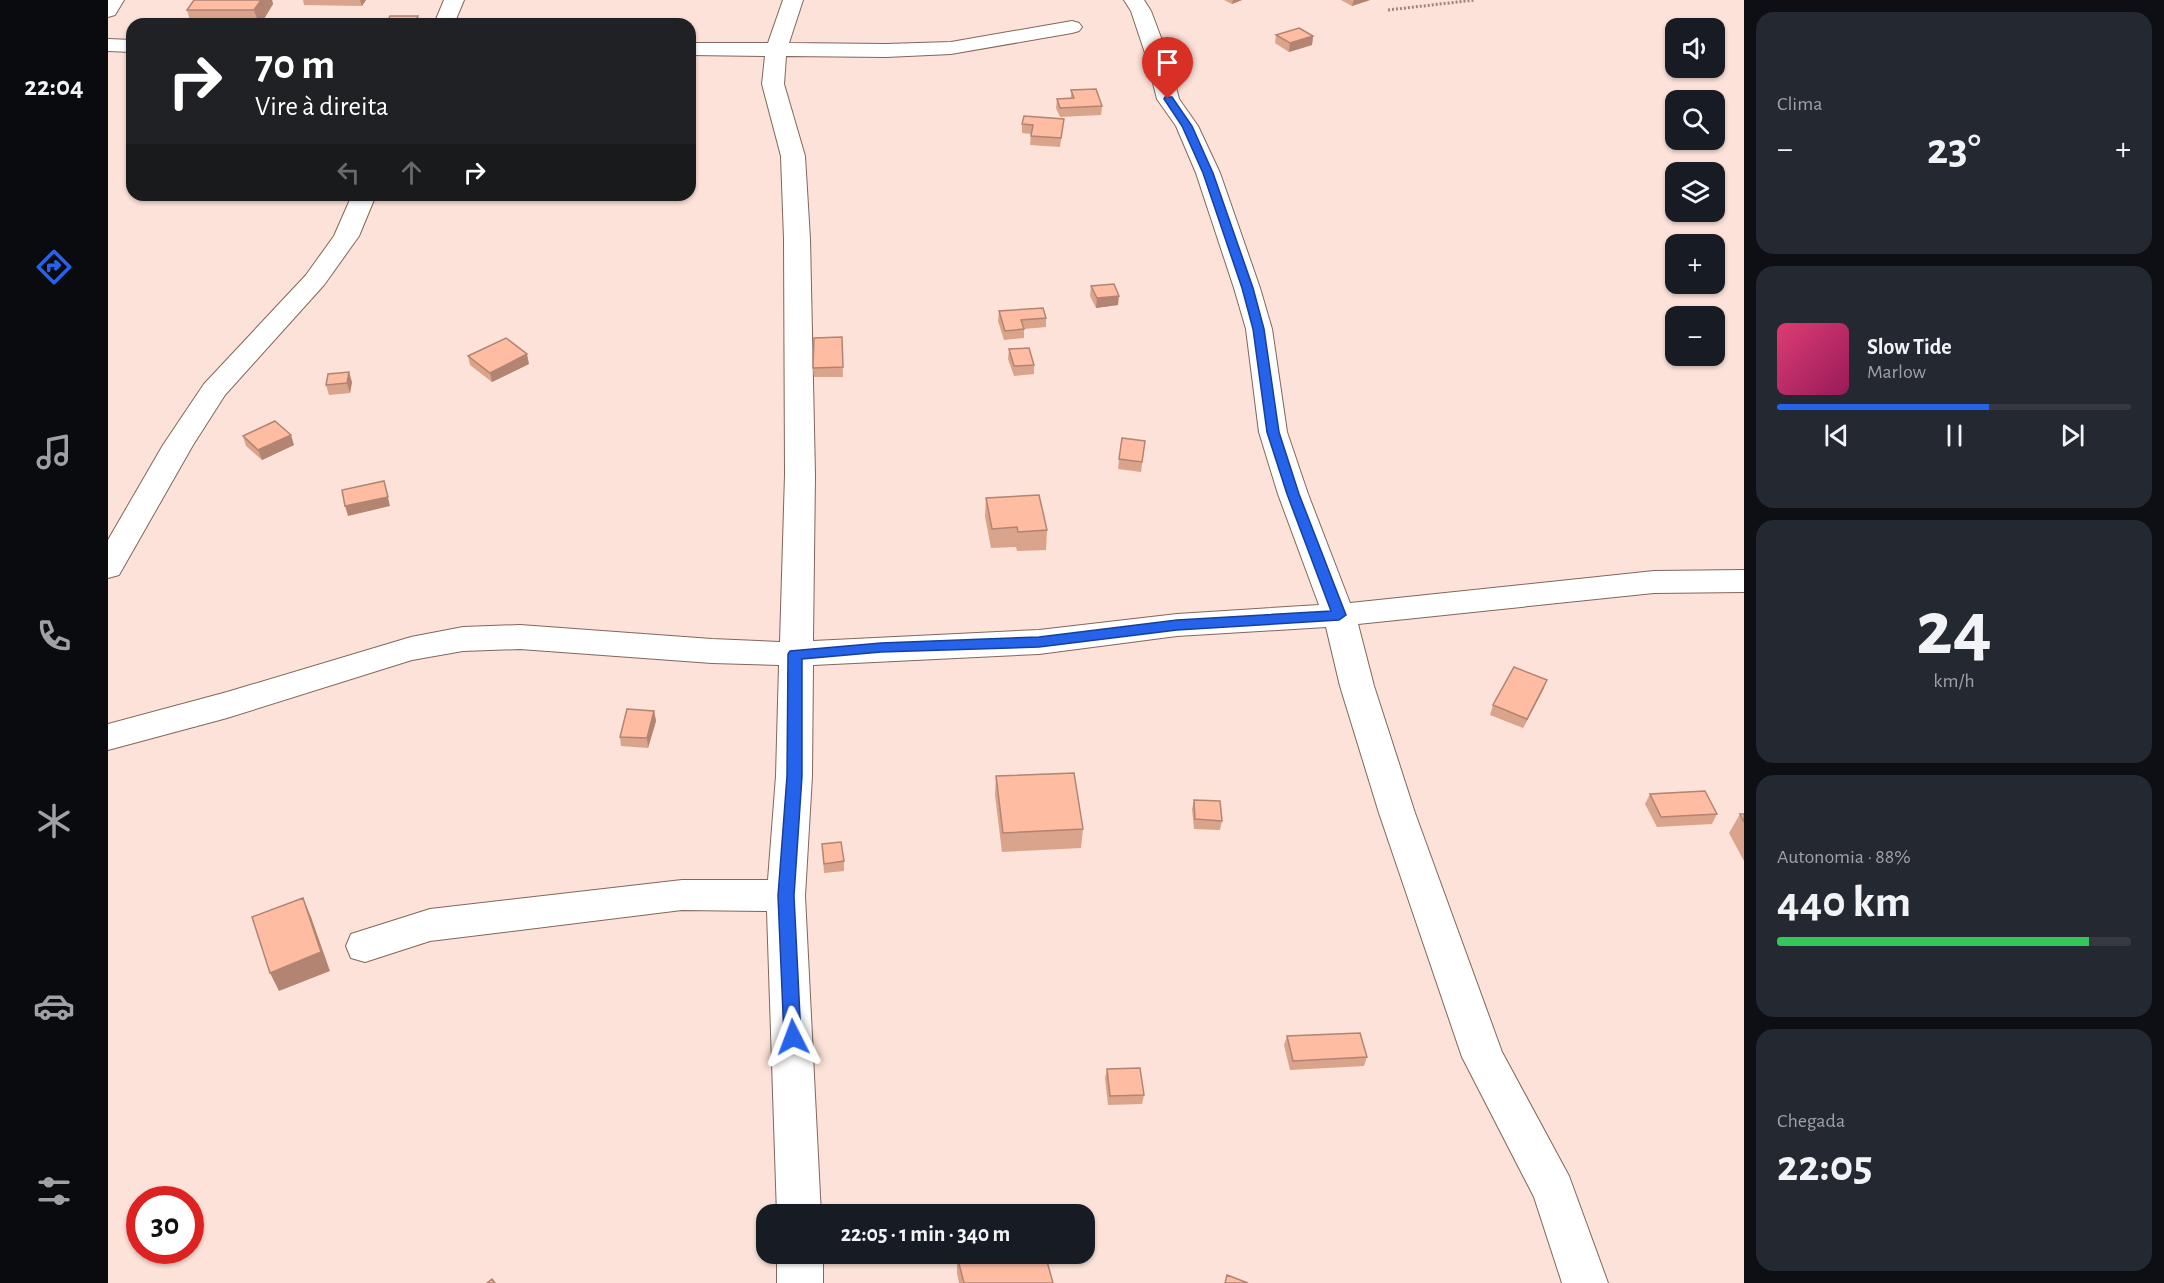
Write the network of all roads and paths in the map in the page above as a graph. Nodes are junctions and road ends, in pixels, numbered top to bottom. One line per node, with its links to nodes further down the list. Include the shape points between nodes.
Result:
1 (114, 0): 7 (street)
2 (454, 0): 8 (street)
3 (793, 0): 13 (street)
4 (1134, 0): 17 (street, via 1158,59 1168,99 1187,126 1208,173 1247,288 1259,329 1273,432)
5 (1474, 0): 6 (path)
6 (1388, 10)
7 (108, 11)
8 (446, 18)
9 (1072, 27): 13 (street, via 950,48)
10 (108, 45): 11 (street)
11 (126, 46)
12 (696, 49): 13 (street)
13 (776, 50): 18 (street, via 773,84 793,156 797,239 800,475)
14 (361, 201): 15 (street, via 346,236 315,280 214,390)
15 (108, 567)
16 (1744, 581): 17 (street, via 1654,582)
17 (1339, 615): 18 (street, via 1177,625 1039,642); 25 (street, via 1397,813 1483,1057 1554,1191)
18 (795, 654): 19 (street, via 520,637 463,639 411,649); 20 (street, via 794,776)
19 (108, 737)
20 (786, 896): 21 (street, via 659,897 430,925); 22 (street)
21 (365, 946)
22 (799, 1204)
23 (800, 1264): 24 (street)
24 (800, 1283)
25 (1585, 1283)

